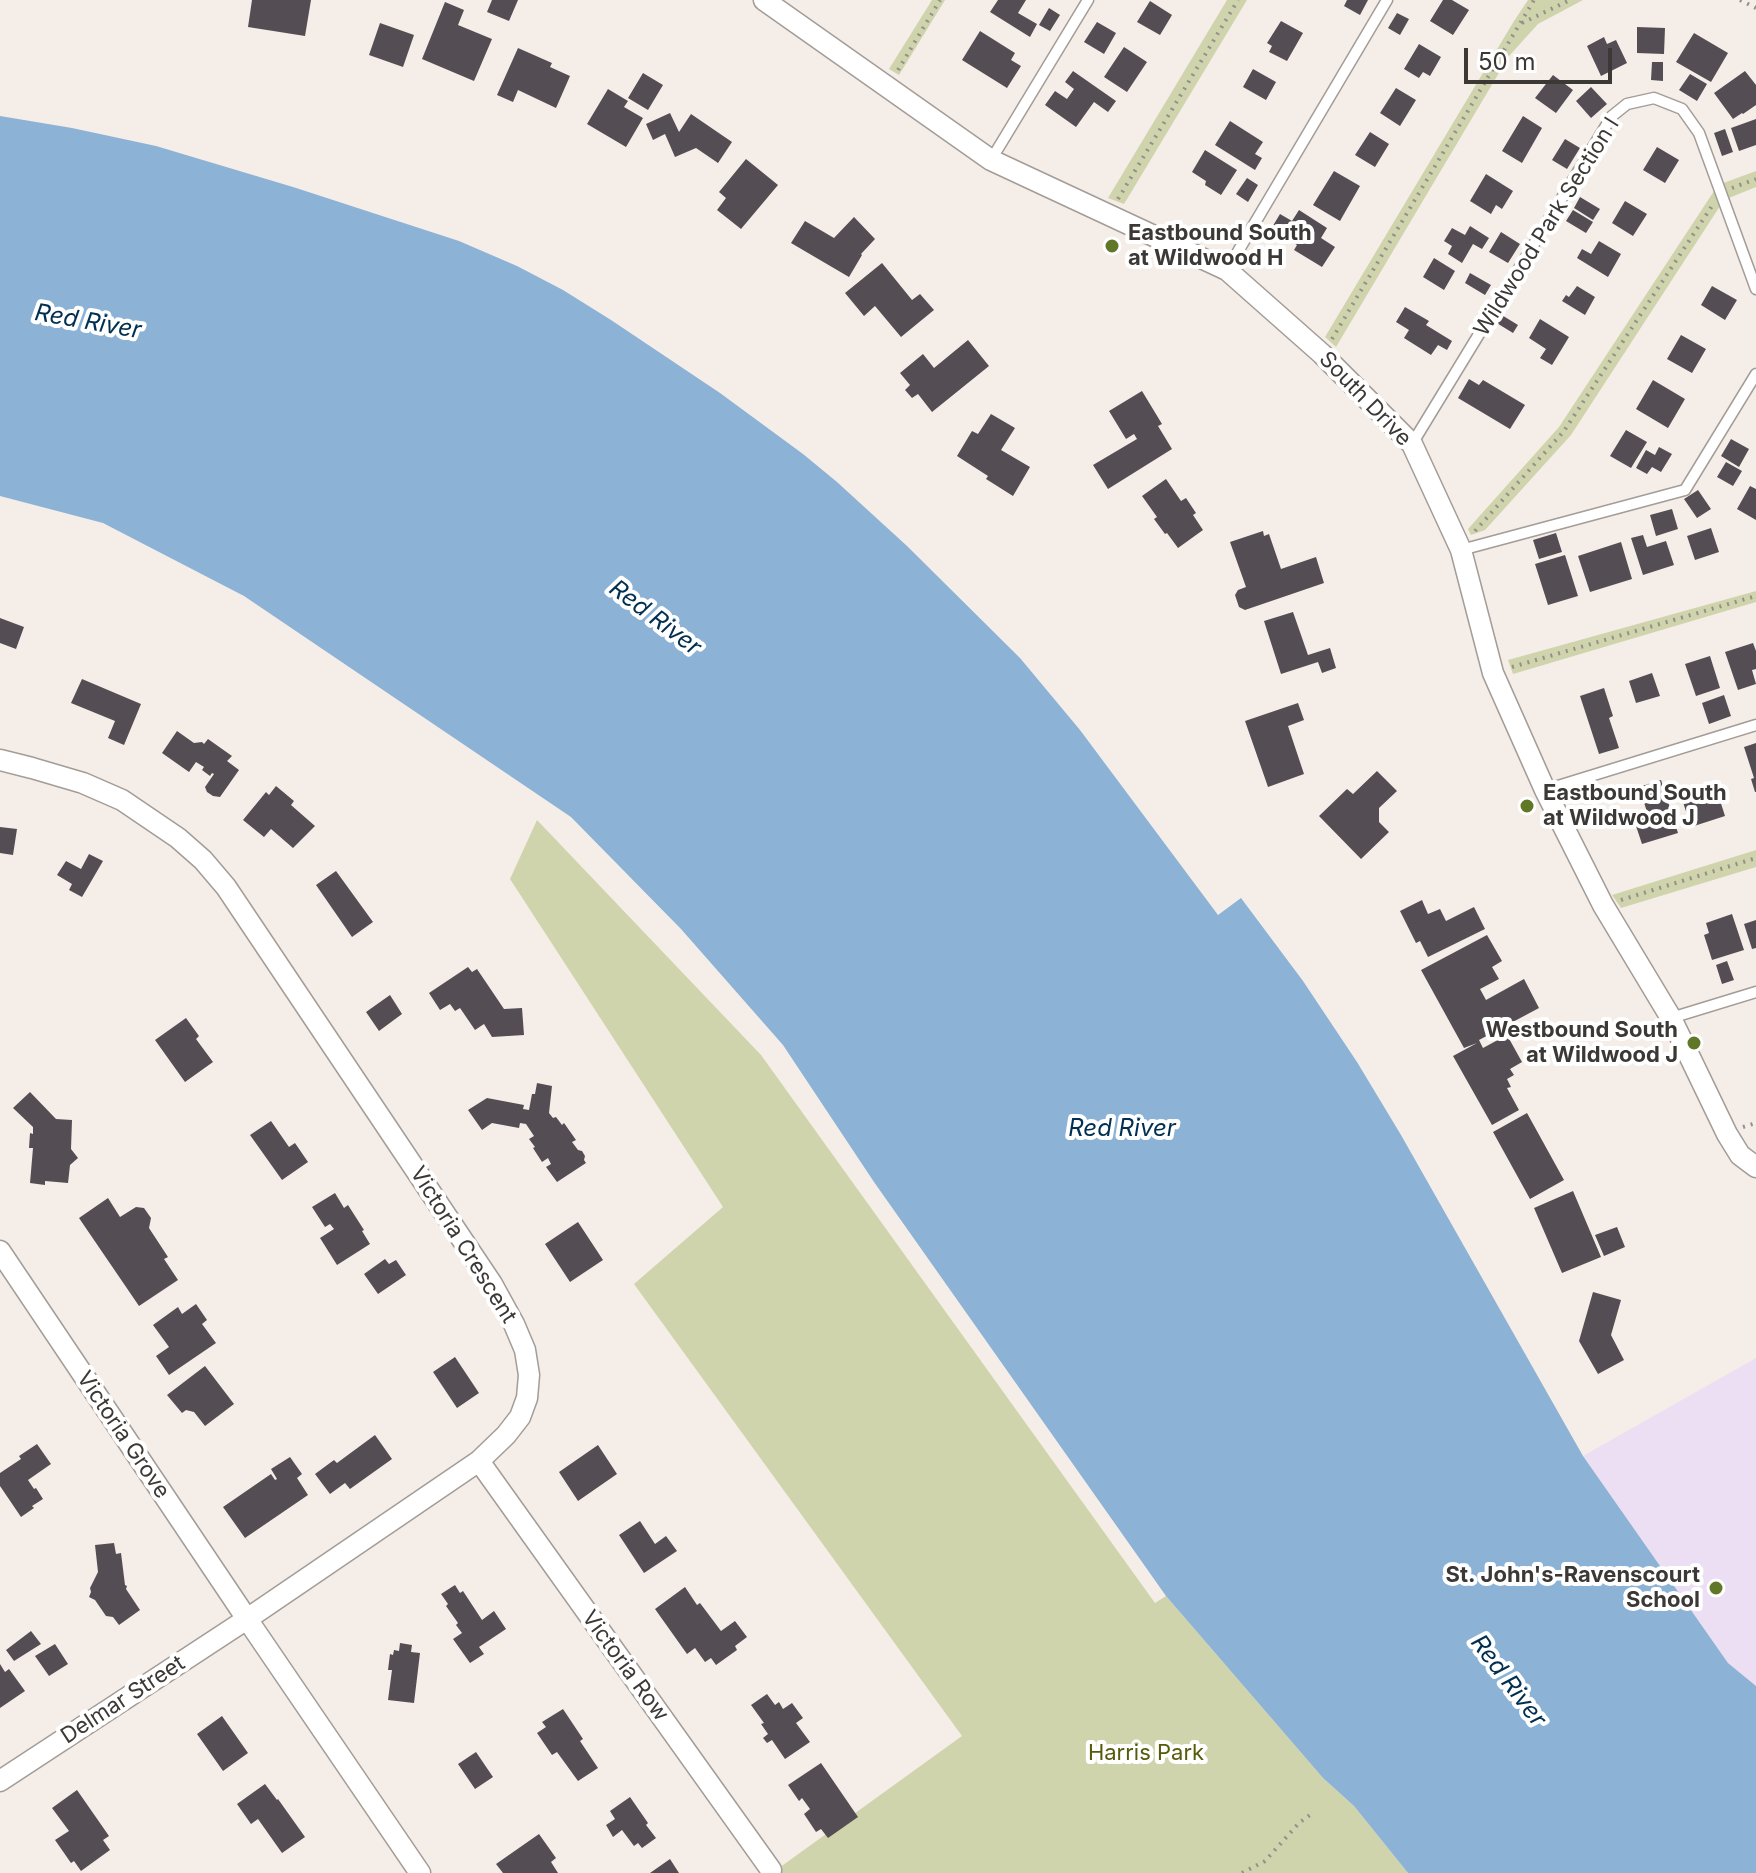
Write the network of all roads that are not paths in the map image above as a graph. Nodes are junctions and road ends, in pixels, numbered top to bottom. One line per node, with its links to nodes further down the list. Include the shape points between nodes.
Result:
1 (764, 0): 4 (street, South Drive)
2 (1088, 0): 5 (lane)
3 (1387, 0): 6 (lane)
4 (788, 6): 5 (street, South Drive, via 887,87)
5 (991, 160): 6 (street, South Drive)
6 (1227, 270): 9 (street, South Drive)
7 (1756, 289): 9 (lane, Wildwood Park Section I, via 1699,133 1682,109 1654,98 1627,104 1612,116)
8 (1756, 374): 10 (lane, via 1685,490)
9 (1412, 444): 10 (street, South Drive)
10 (1461, 550): 13 (street, South Drive, via 1493,673)
11 (1756, 725): 13 (lane)
12 (0, 760): 18 (street, Victoria Crescent, via 83,783 122,800 178,838 226,887 514,1324 525,1350 527,1398 520,1417)
13 (1545, 790): 15 (street, South Drive, via 1603,905)
14 (1756, 992): 15 (lane)
15 (1671, 1018): 16 (street, South Drive, via 1727,1134 1740,1155)
16 (1756, 1167)
17 (0, 1251): 19 (street, Victoria Grove)
18 (479, 1461): 19 (street, Victoria Crescent); 21 (street, Victoria Row)
19 (247, 1619): 20 (street, Delmar Street); 22 (street)
20 (0, 1781)
21 (771, 1870)
22 (420, 1873)

